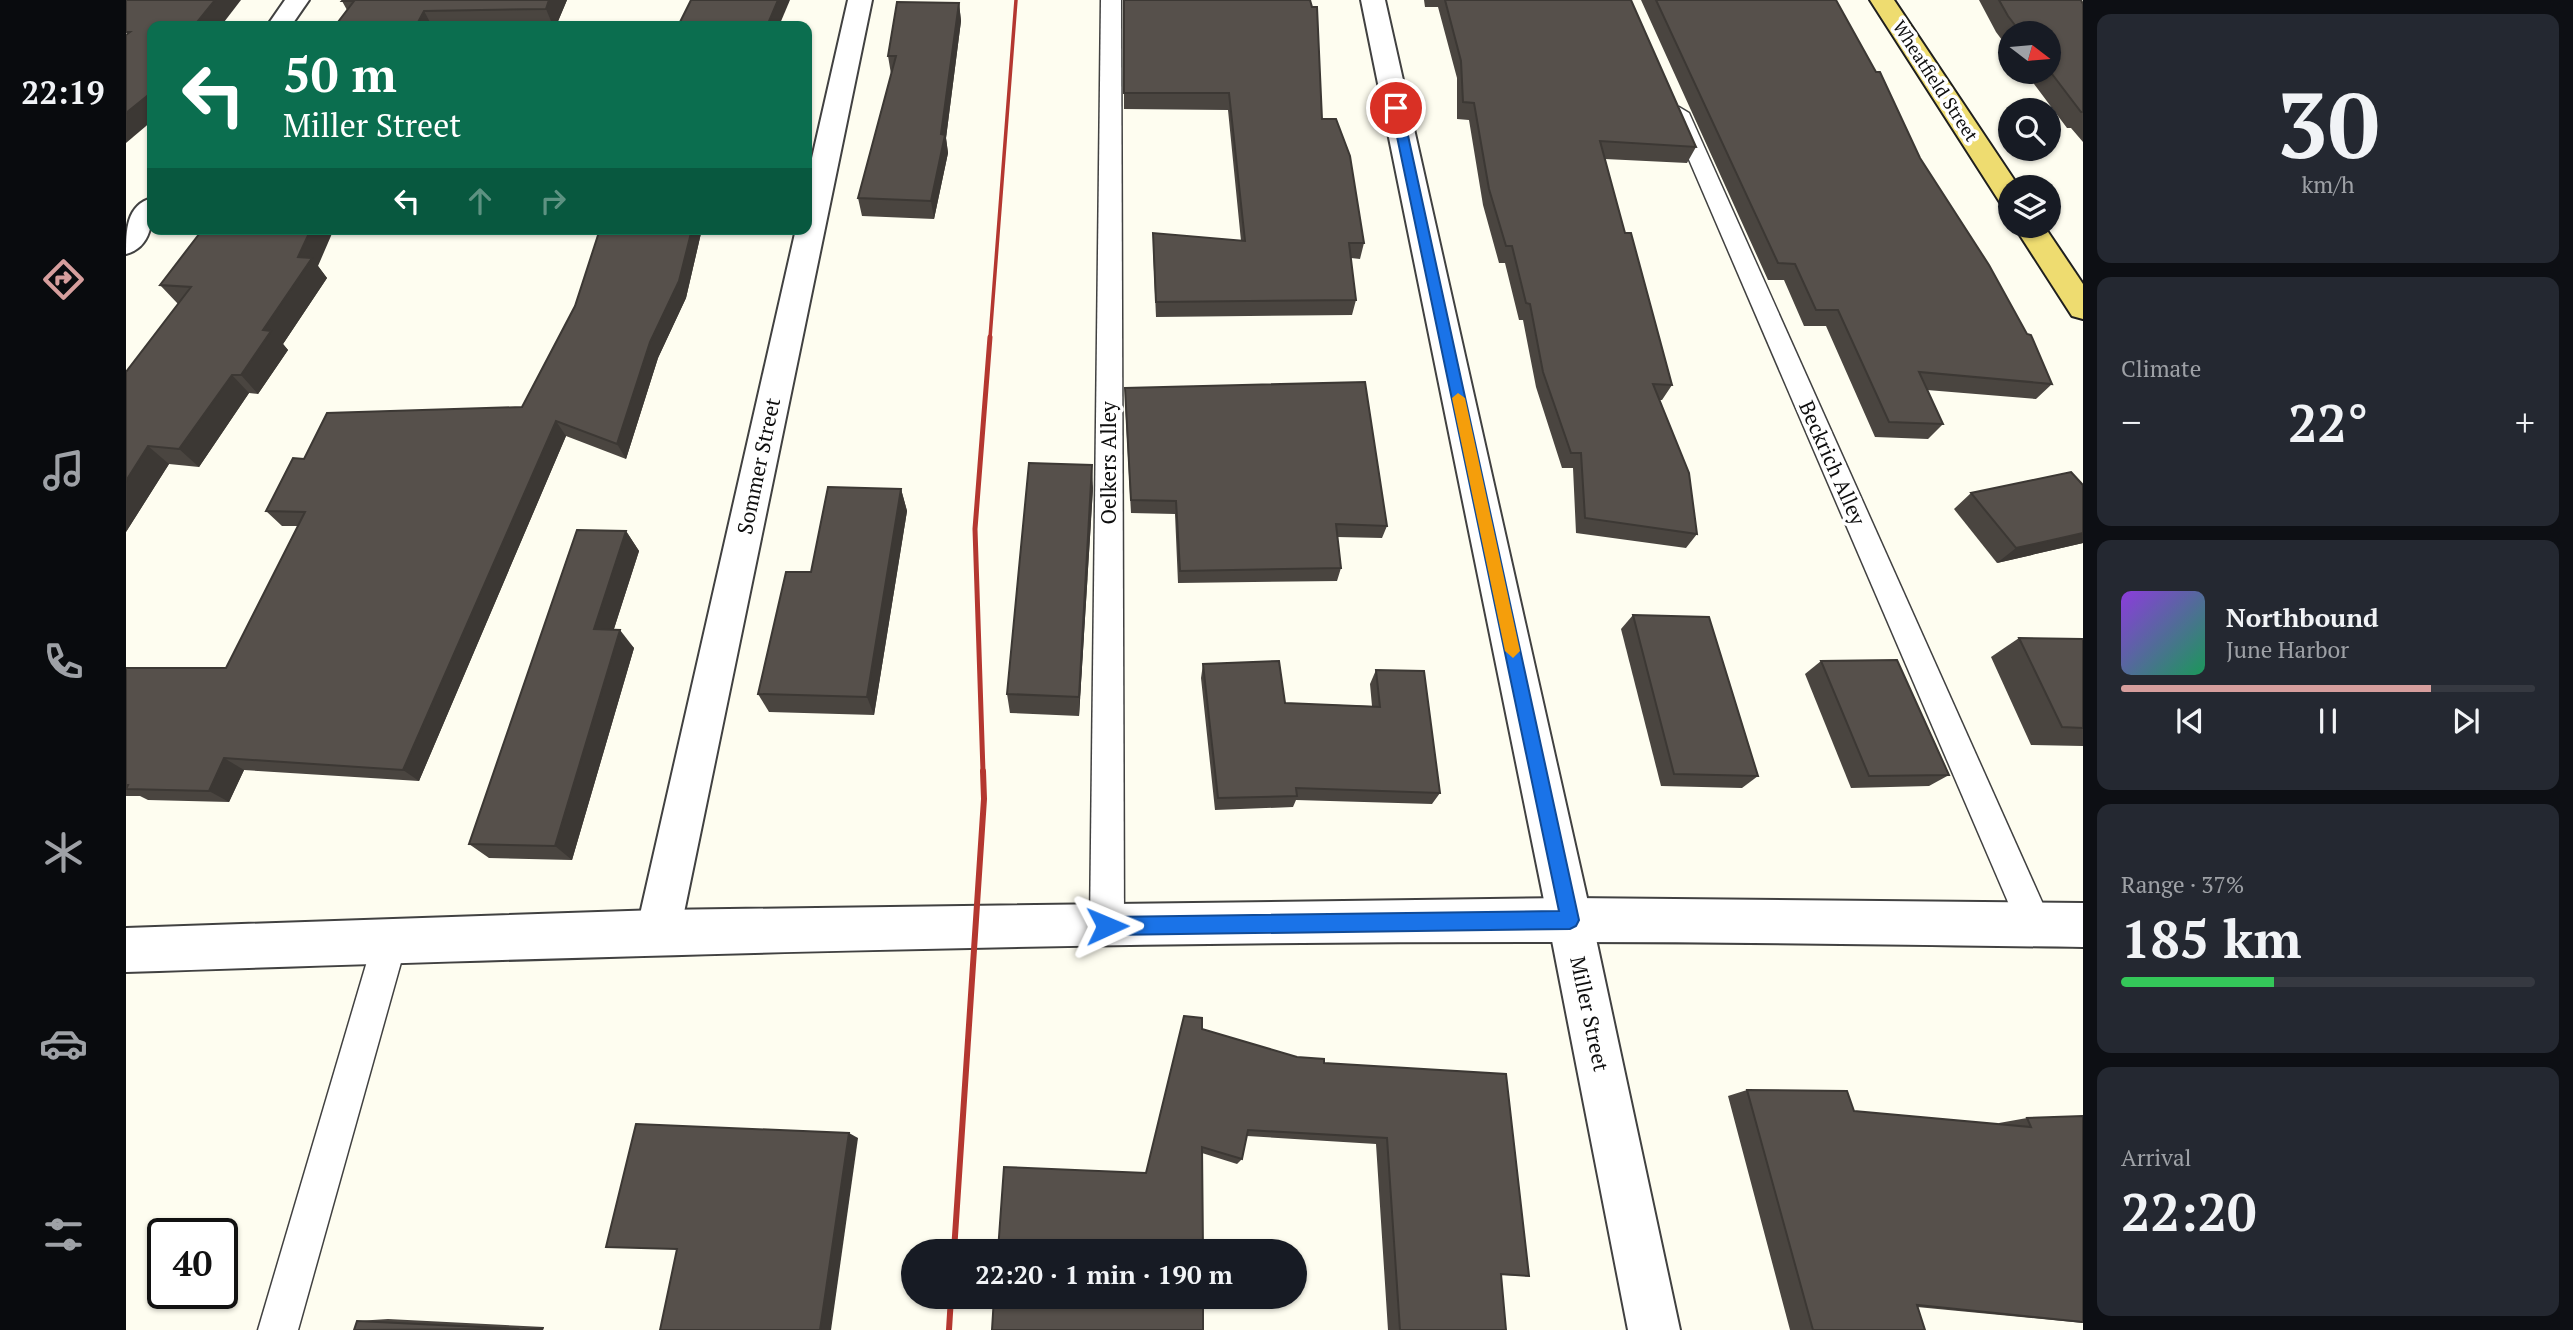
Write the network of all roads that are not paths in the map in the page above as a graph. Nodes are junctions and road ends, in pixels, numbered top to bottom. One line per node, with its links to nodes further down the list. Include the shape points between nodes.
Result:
1 (297, 0): 6 (street)
2 (860, 0): 10 (street, Sommer Street)
3 (1111, 0): 18 (lane, Oelkers Alley)
4 (1373, 0): 15 (street, Miller Street)
5 (1882, 0): 8 (main road, Wheatfield Street)
6 (282, 21)
7 (1669, 89): 16 (lane, Beckrich Alley)
8 (1998, 177)
9 (147, 214): 13 (street)
10 (812, 223)
11 (809, 235): 19 (street, Sommer Street)
12 (2037, 238): 14 (main road)
13 (126, 244)
14 (2083, 308)
15 (1570, 920): 16 (street); 18 (street); 23 (street, Miller Street)
16 (2035, 925): 17 (street)
17 (2083, 925)
18 (1107, 926): 19 (street)
19 (659, 932): 20 (street)
20 (390, 941): 21 (street); 22 (lane)
21 (126, 950)
22 (278, 1330)
23 (1654, 1330)

